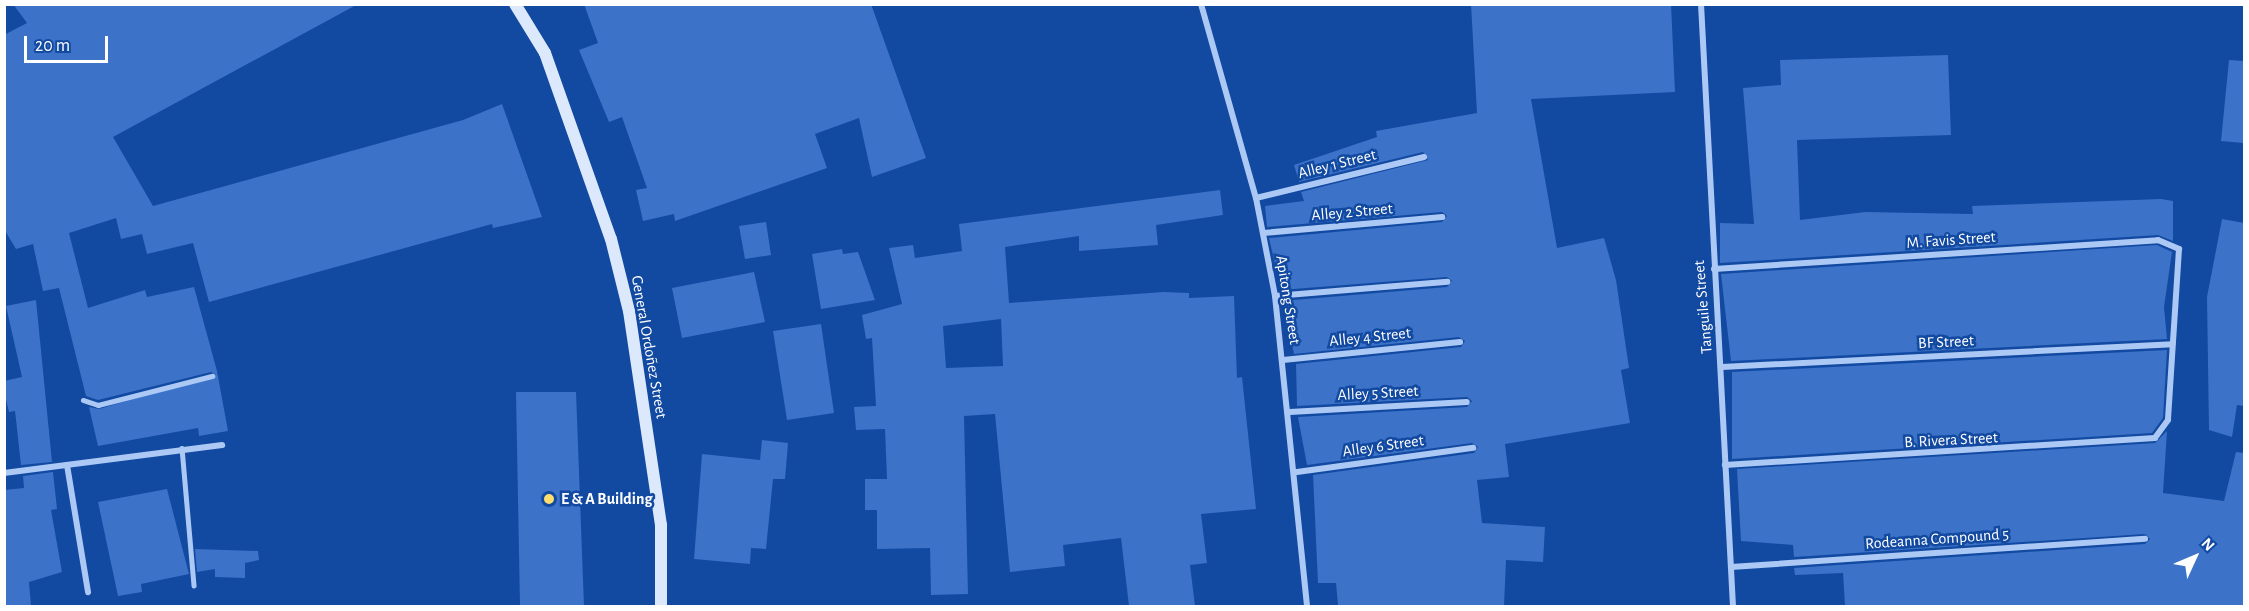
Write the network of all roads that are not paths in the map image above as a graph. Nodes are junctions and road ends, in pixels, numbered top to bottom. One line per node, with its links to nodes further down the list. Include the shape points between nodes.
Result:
1 (515, 4): 30 (main road, General Ordoñez Street, via 545,53 611,239 629,311 661,525)
2 (1201, 4): 5 (street, Apitong Street)
3 (1701, 4): 8 (street, Tanguile Street)
4 (1424, 157): 5 (street, Alley 1 Street)
5 (1256, 198): 7 (street, Apitong Street)
6 (1442, 218): 7 (street, Alley 2 Street)
7 (1263, 233): 10 (street, Apitong Street)
8 (1714, 269): 12 (street, M. Favis Street, via 2173,242 2179,257); 14 (street, Tanguile Street)
9 (1447, 282): 10 (street)
10 (1275, 296): 13 (street, Apitong Street)
11 (1460, 342): 13 (street, Alley 4 Street)
12 (2172, 344): 14 (street, BF Street); 23 (street, B. Rivera Street, via 2168,420 2155,438)
13 (1283, 360): 18 (street, Apitong Street)
14 (1722, 368): 23 (street, Tanguile Street)
15 (212, 376): 16 (lane, via 98,405)
16 (83, 400)
17 (1467, 402): 18 (street, Alley 5 Street)
18 (1290, 412): 24 (street, Apitong Street)
19 (222, 445): 20 (street)
20 (182, 448): 22 (street); 28 (lane)
21 (1473, 448): 24 (street, Alley 6 Street)
22 (67, 465): 25 (street); 29 (street)
23 (1725, 465): 27 (street, Tanguile Street)
24 (1297, 472): 31 (street, Apitong Street)
25 (4, 473)
26 (2145, 538): 27 (street, Rodeanna Compound 5)
27 (1731, 567): 32 (street, Tanguile Street)
28 (194, 585)
29 (88, 592)
30 (661, 606)
31 (1307, 606)
32 (1733, 606)

